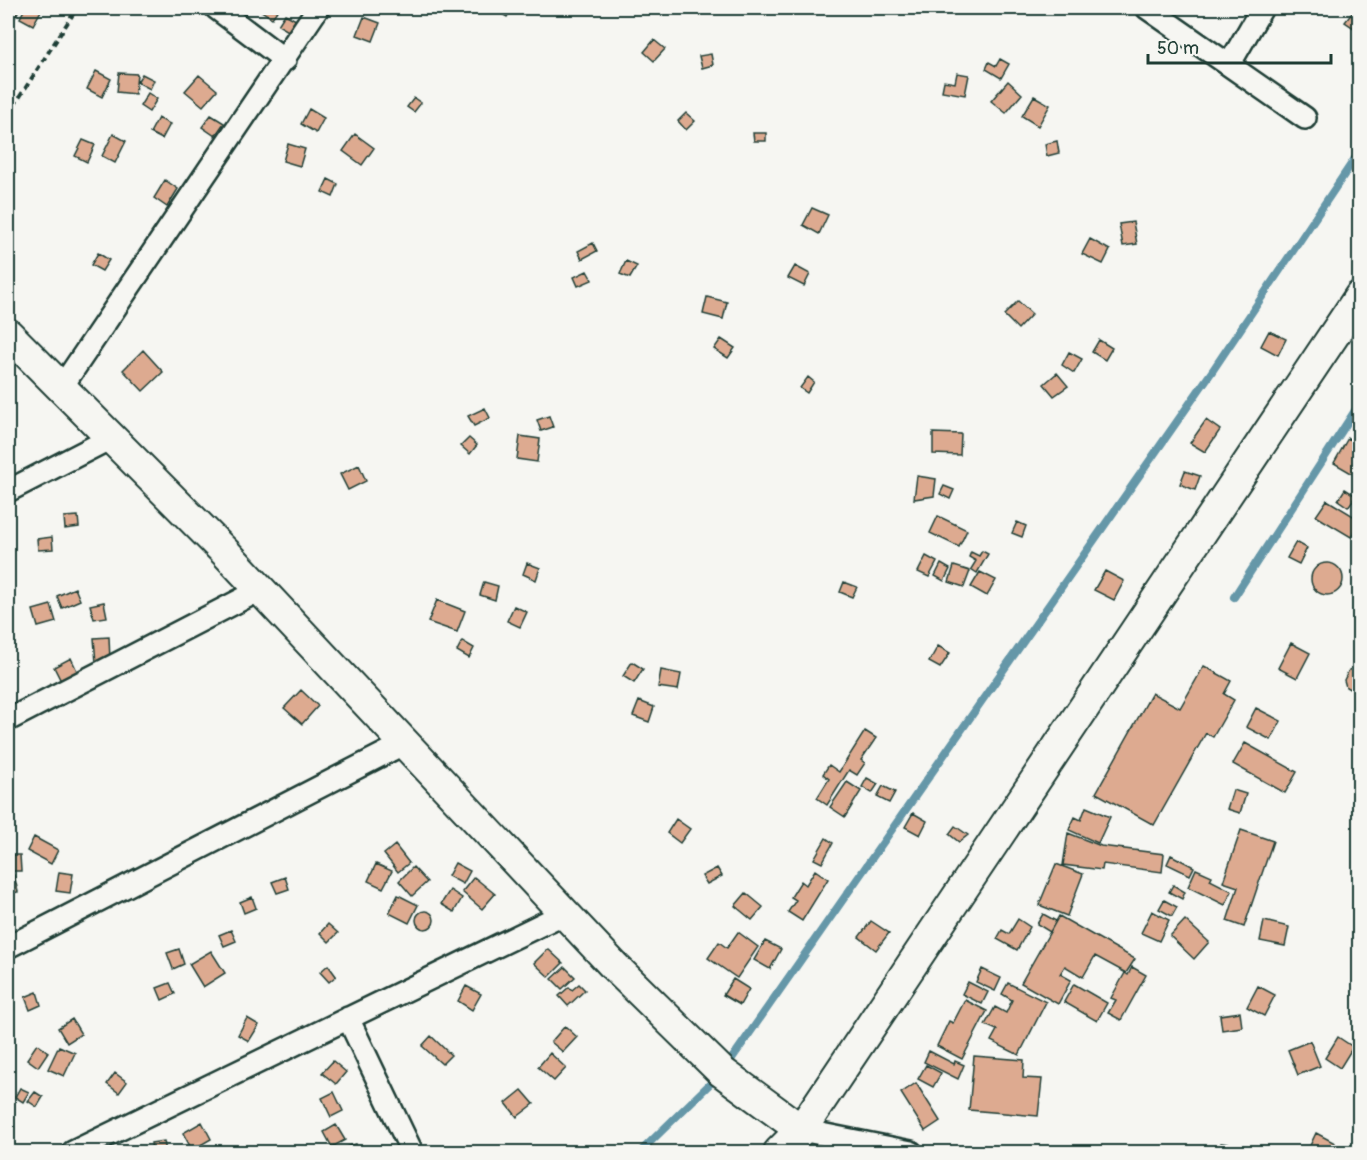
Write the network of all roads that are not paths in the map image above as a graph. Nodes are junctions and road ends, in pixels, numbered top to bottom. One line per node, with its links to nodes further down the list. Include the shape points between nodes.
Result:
1 (216, 8): 5 (street)
2 (318, 8): 5 (street)
3 (1147, 8): 6 (street)
4 (1262, 8): 6 (street)
5 (285, 60): 10 (street)
6 (1229, 65): 7 (street)
7 (1305, 118)
8 (1359, 296): 19 (street)
9 (8, 334): 10 (street)
10 (61, 388): 11 (street)
11 (111, 438): 12 (street); 13 (street)
12 (8, 491)
13 (260, 590): 14 (street); 15 (street)
14 (8, 720)
15 (405, 743): 16 (street); 17 (street)
16 (565, 913): 18 (street); 19 (street, via 722,1072)
17 (8, 947)
18 (348, 1018): 20 (street); 21 (street)
19 (801, 1130): 22 (street); 23 (street)
20 (73, 1152)
21 (412, 1152)
22 (779, 1152)
23 (911, 1152)

